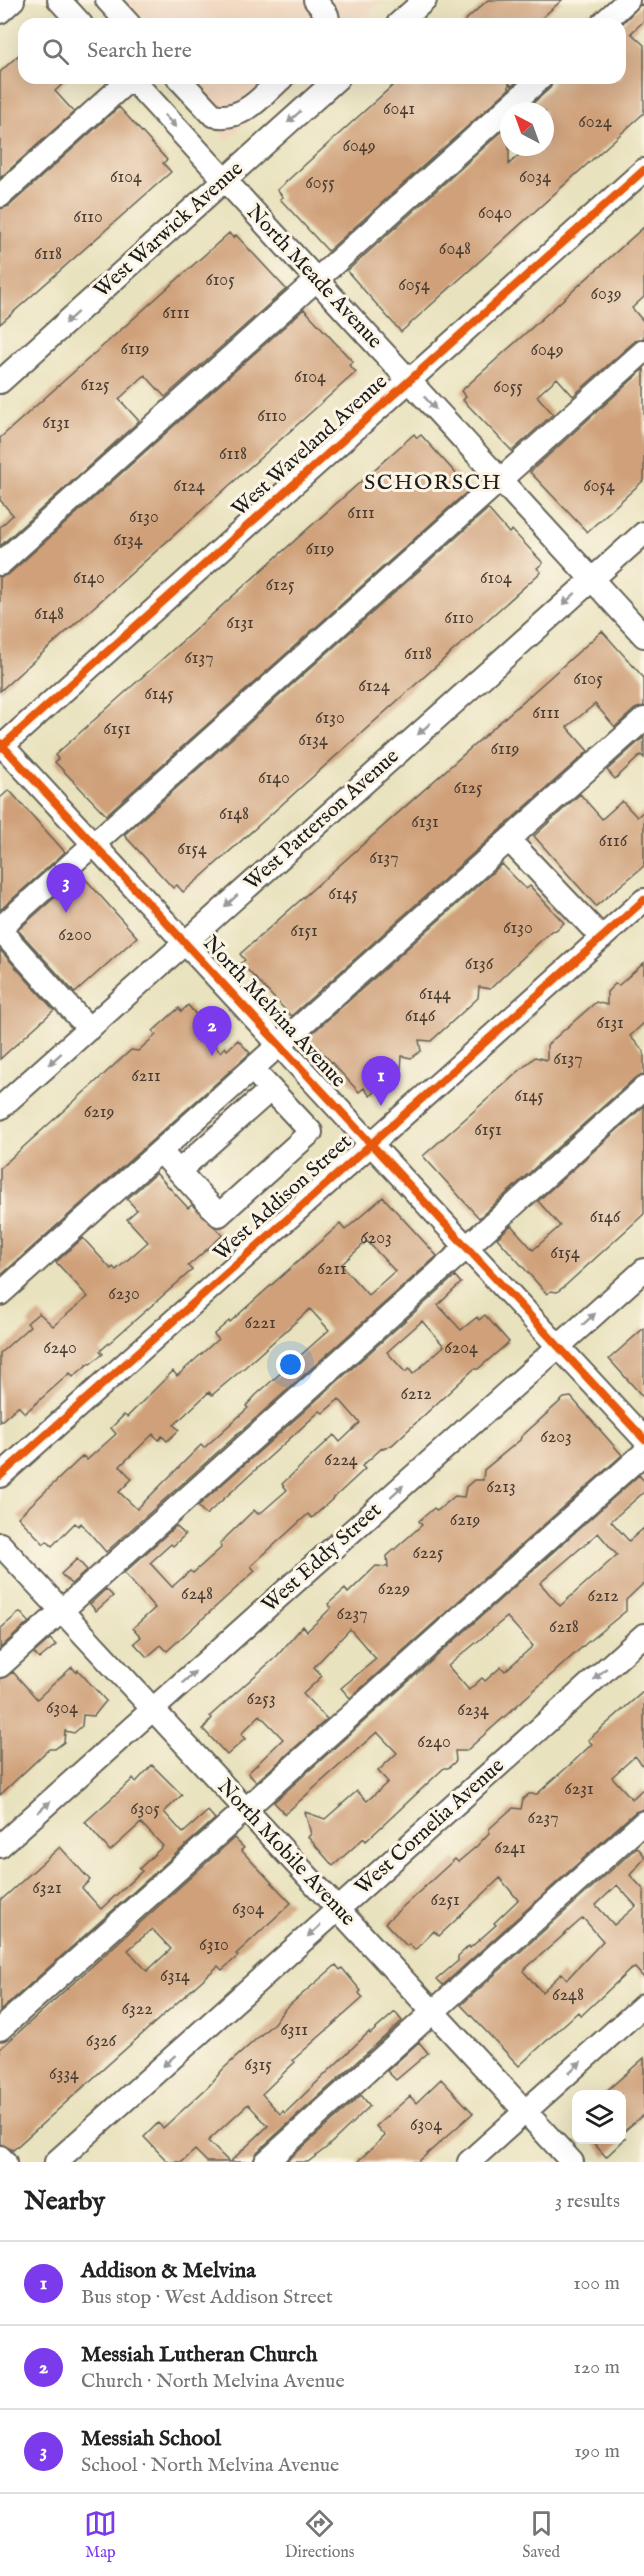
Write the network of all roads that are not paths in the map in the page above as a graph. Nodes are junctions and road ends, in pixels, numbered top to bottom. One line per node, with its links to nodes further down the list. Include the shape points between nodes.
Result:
1 (13, 0): 7 (street)
2 (59, 0): 8 (street)
3 (107, 0): 9 (street)
4 (315, 0): 10 (street)
5 (425, 0): 11 (street)
6 (628, 0): 12 (street)
7 (0, 12)
8 (76, 18)
9 (124, 18)
10 (328, 18)
11 (405, 18)
12 (608, 18)
13 (124, 84): 21 (street)
14 (136, 84): 20 (street, North Meade Avenue, one-way to 20)
15 (184, 84): 16 (street, via 213,115 222,117 245,111)
16 (275, 84)
17 (331, 84): 20 (street, West Warwick Avenue, one-way to 20)
18 (534, 84): 22 (street)
19 (644, 170): 24 (street, West Waveland Avenue)
20 (224, 180): 22 (street, North Meade Avenue); 25 (street, West Warwick Avenue, one-way to 25)
21 (0, 196)
22 (316, 280): 24 (street, North Meade Avenue); 28 (street)
23 (644, 351): 26 (street)
24 (410, 381): 26 (street, North Meade Avenue, one-way to 26); 32 (street, West Waveland Avenue)
25 (0, 382)
26 (501, 480): 29 (street, North Meade Avenue); 34 (street)
27 (644, 532): 29 (street, West Patterson Avenue)
28 (0, 564)
29 (592, 579): 30 (street, North Meade Avenue); 38 (street, West Patterson Avenue, one-way to 38)
30 (644, 636)
31 (644, 719): 33 (street)
32 (1, 745): 34 (street, North Melvina Avenue)
33 (509, 840): 37 (street); 40 (street)
34 (94, 844): 36 (street); 38 (street, North Melvina Avenue)
35 (644, 900): 37 (street, West Addison Street)
36 (0, 929): 39 (street)
37 (602, 938): 45 (street, West Addison Street)
38 (185, 943): 39 (street, West Patterson Avenue); 40 (street, North Melvina Avenue)
39 (89, 1029): 44 (street, West Patterson Avenue, one-way to 44)
40 (280, 1045): 41 (street); 45 (street, North Melvina Avenue)
41 (252, 1070): 43 (street); 46 (street)
42 (644, 1088): 48 (street)
43 (271, 1089): 47 (street); 47 (street, via 311,1132 219,1215)
44 (0, 1108)
45 (371, 1144): 48 (street, North Melvina Avenue); 54 (street, West Addison Street)
46 (160, 1151): 47 (street); 50 (street)
47 (178, 1171)
48 (467, 1247): 51 (street, North Melvina Avenue); 56 (street)
49 (644, 1270): 51 (street, West Eddy Street, one-way to 49)
50 (0, 1294)
51 (558, 1346): 52 (street, North Melvina Avenue); 59 (street, West Eddy Street, one-way to 51)
52 (644, 1439)
53 (644, 1453): 60 (street)
54 (0, 1476)
55 (0, 1544): 56 (street, North Mobile Avenue)
56 (62, 1610): 58 (street); 59 (street, North Mobile Avenue)
57 (644, 1635): 63 (street, West Cornelia Avenue, one-way to 63)
58 (0, 1666)
59 (153, 1709): 60 (street, North Mobile Avenue); 62 (street, West Eddy Street, one-way to 59)
60 (246, 1809): 63 (street, North Mobile Avenue); 66 (street)
61 (644, 1822): 65 (street)
62 (0, 1846)
63 (338, 1909): 65 (street, North Mobile Avenue); 70 (street, West Cornelia Avenue, one-way to 70)
64 (644, 2005): 67 (street, one-way to 64)
65 (433, 2012): 67 (street, North Mobile Avenue); 71 (street)
66 (0, 2029)
67 (526, 2112): 72 (street); 73 (street, North Mobile Avenue)
68 (0, 2157): 69 (street)
69 (5, 2162)
70 (56, 2162)
71 (266, 2162)
72 (469, 2162)
73 (572, 2162)

